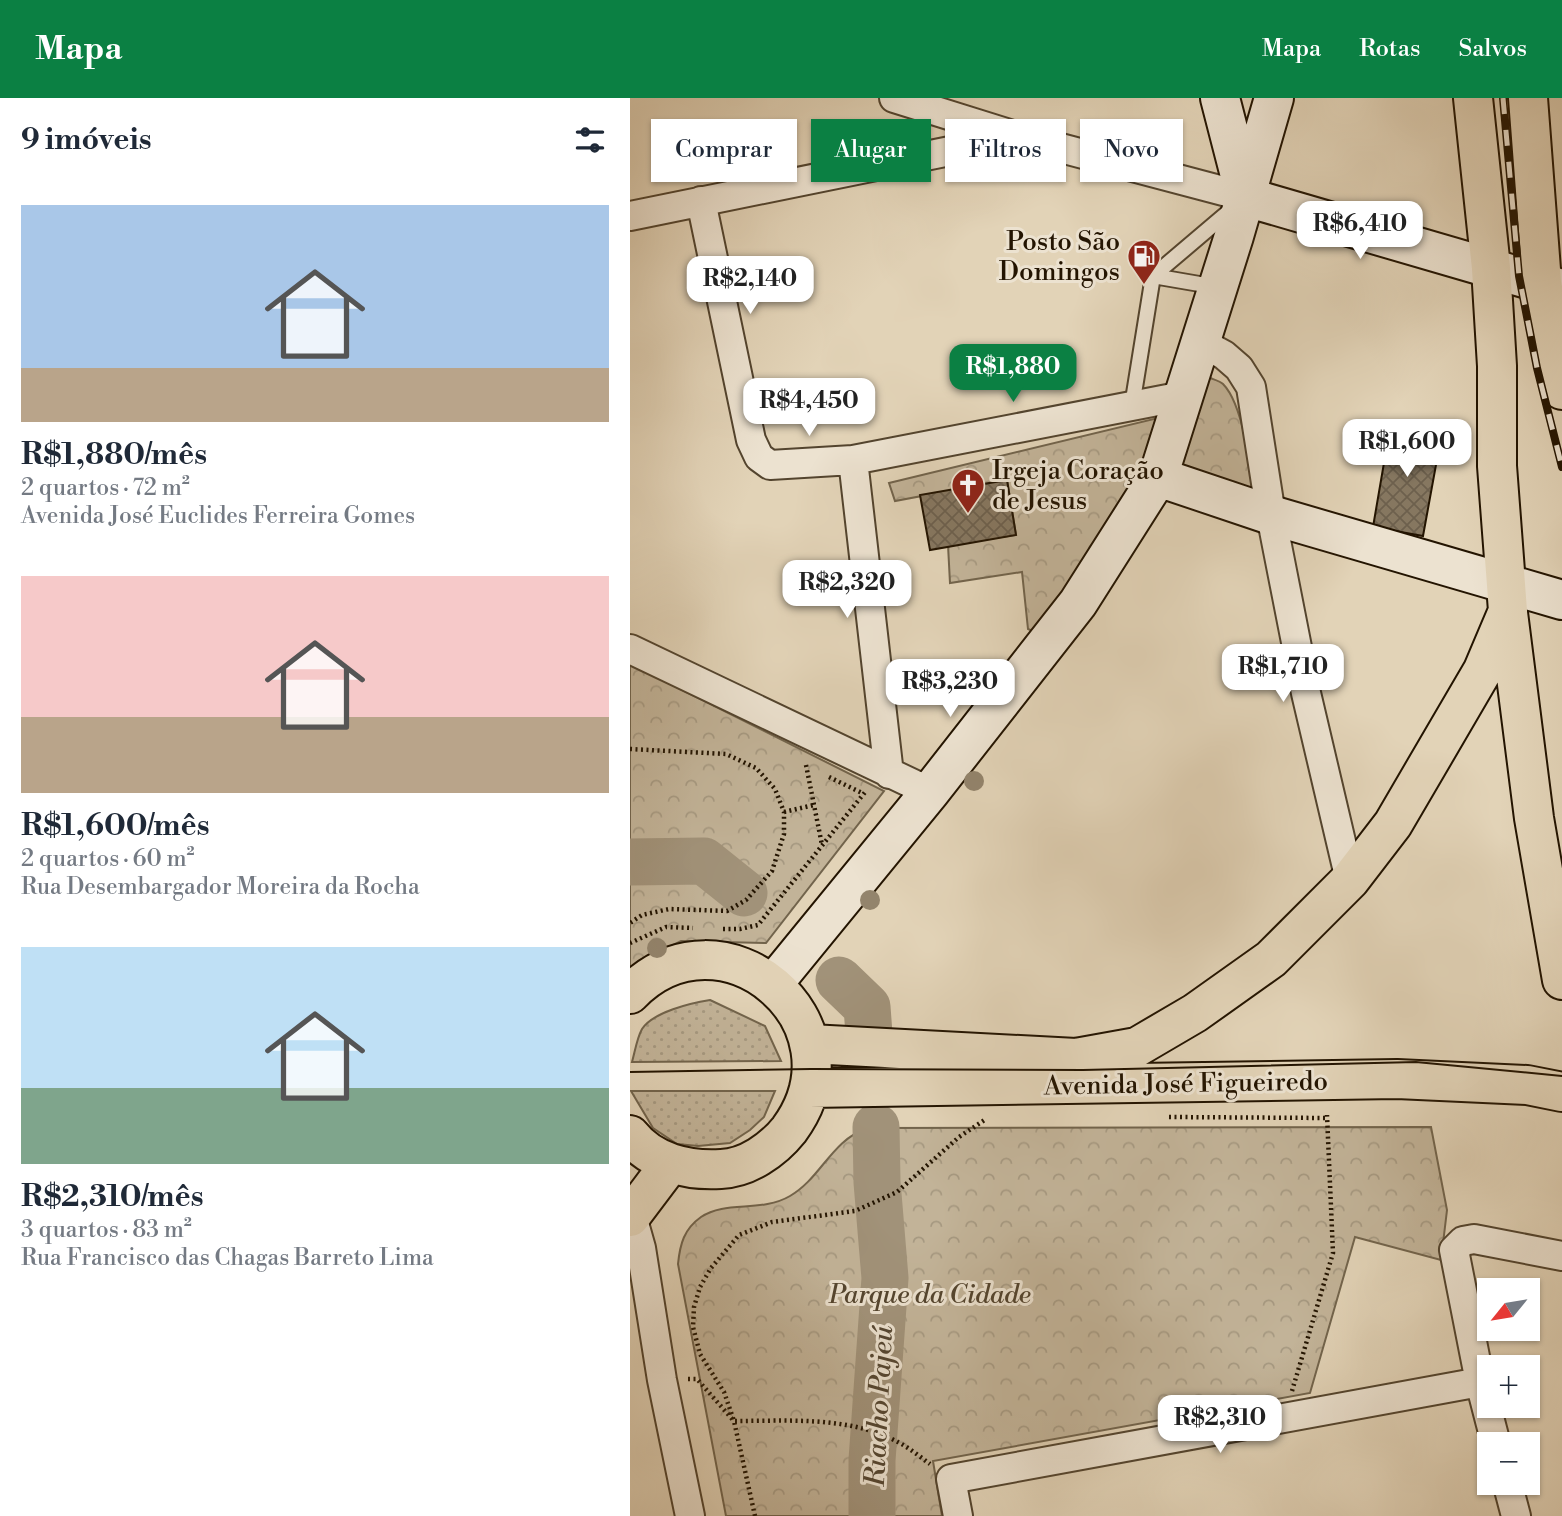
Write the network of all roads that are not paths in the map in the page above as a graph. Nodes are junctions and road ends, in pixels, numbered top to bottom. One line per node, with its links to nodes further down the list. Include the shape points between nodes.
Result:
1 (894, 98): 6 (street)
2 (1220, 98): 10 (street)
3 (1274, 98): 10 (street)
4 (1473, 98): 13 (main road)
5 (1528, 98): 15 (main road)
6 (922, 102): 7 (street)
7 (969, 119)
8 (1066, 149): 10 (street)
9 (945, 152): 11 (street)
10 (1246, 197): 13 (street); 14 (lane); 16 (street)
11 (701, 201): 12 (street); 21 (street, via 751,440 759,457 770,465)
12 (630, 216)
13 (1491, 268): 15 (street); 24 (main road, via 1497,466)
14 (1153, 276): 16 (lane); 20 (lane)
15 (1552, 286): 18 (main road)
16 (1218, 287): 17 (street)
17 (1200, 342): 19 (street); 23 (street, via 1224,355 1251,387)
18 (1562, 390)
19 (1183, 396): 20 (street); 22 (street)
20 (1132, 406): 21 (street)
21 (853, 460): 27 (street)
22 (1158, 477): 23 (street); 28 (street, via 1078,603)
23 (1271, 515): 24 (street); 29 (street)
24 (1507, 597): 25 (street); 29 (main road, Avenida José Figueiredo, via 1483,670 1393,824); 30 (main road, via 1534,818)
25 (1562, 600)
26 (630, 649): 27 (street)
27 (889, 774): 28 (street)
28 (930, 792): 31 (street)
29 (1350, 880): 33 (main road, Avenida José Figueiredo, via 1271,960 1137,1047 1076,1058)
30 (1562, 980)
31 (773, 984): 32 (main road, via 742,966 708,960 674,964); 33 (main road, via 796,1011)
32 (630, 994)
33 (810, 1044): 34 (main road)
34 (809, 1088): 35 (main road, Avenida José Figueiredo, via 1397,1079 1481,1081); 37 (main road, via 799,1116 781,1140 757,1158 729,1169 699,1171)
35 (1562, 1092)
36 (632, 1144): 37 (main road)
37 (670, 1164): 38 (main road)
38 (631, 1213): 43 (street)
39 (1562, 1256): 40 (street, via 1474,1239 1463,1241 1454,1250)
40 (1477, 1367)
41 (1477, 1383): 44 (street, via 951,1479)
42 (1510, 1495): 45 (street)
43 (690, 1516)
44 (958, 1516)
45 (1516, 1516)

